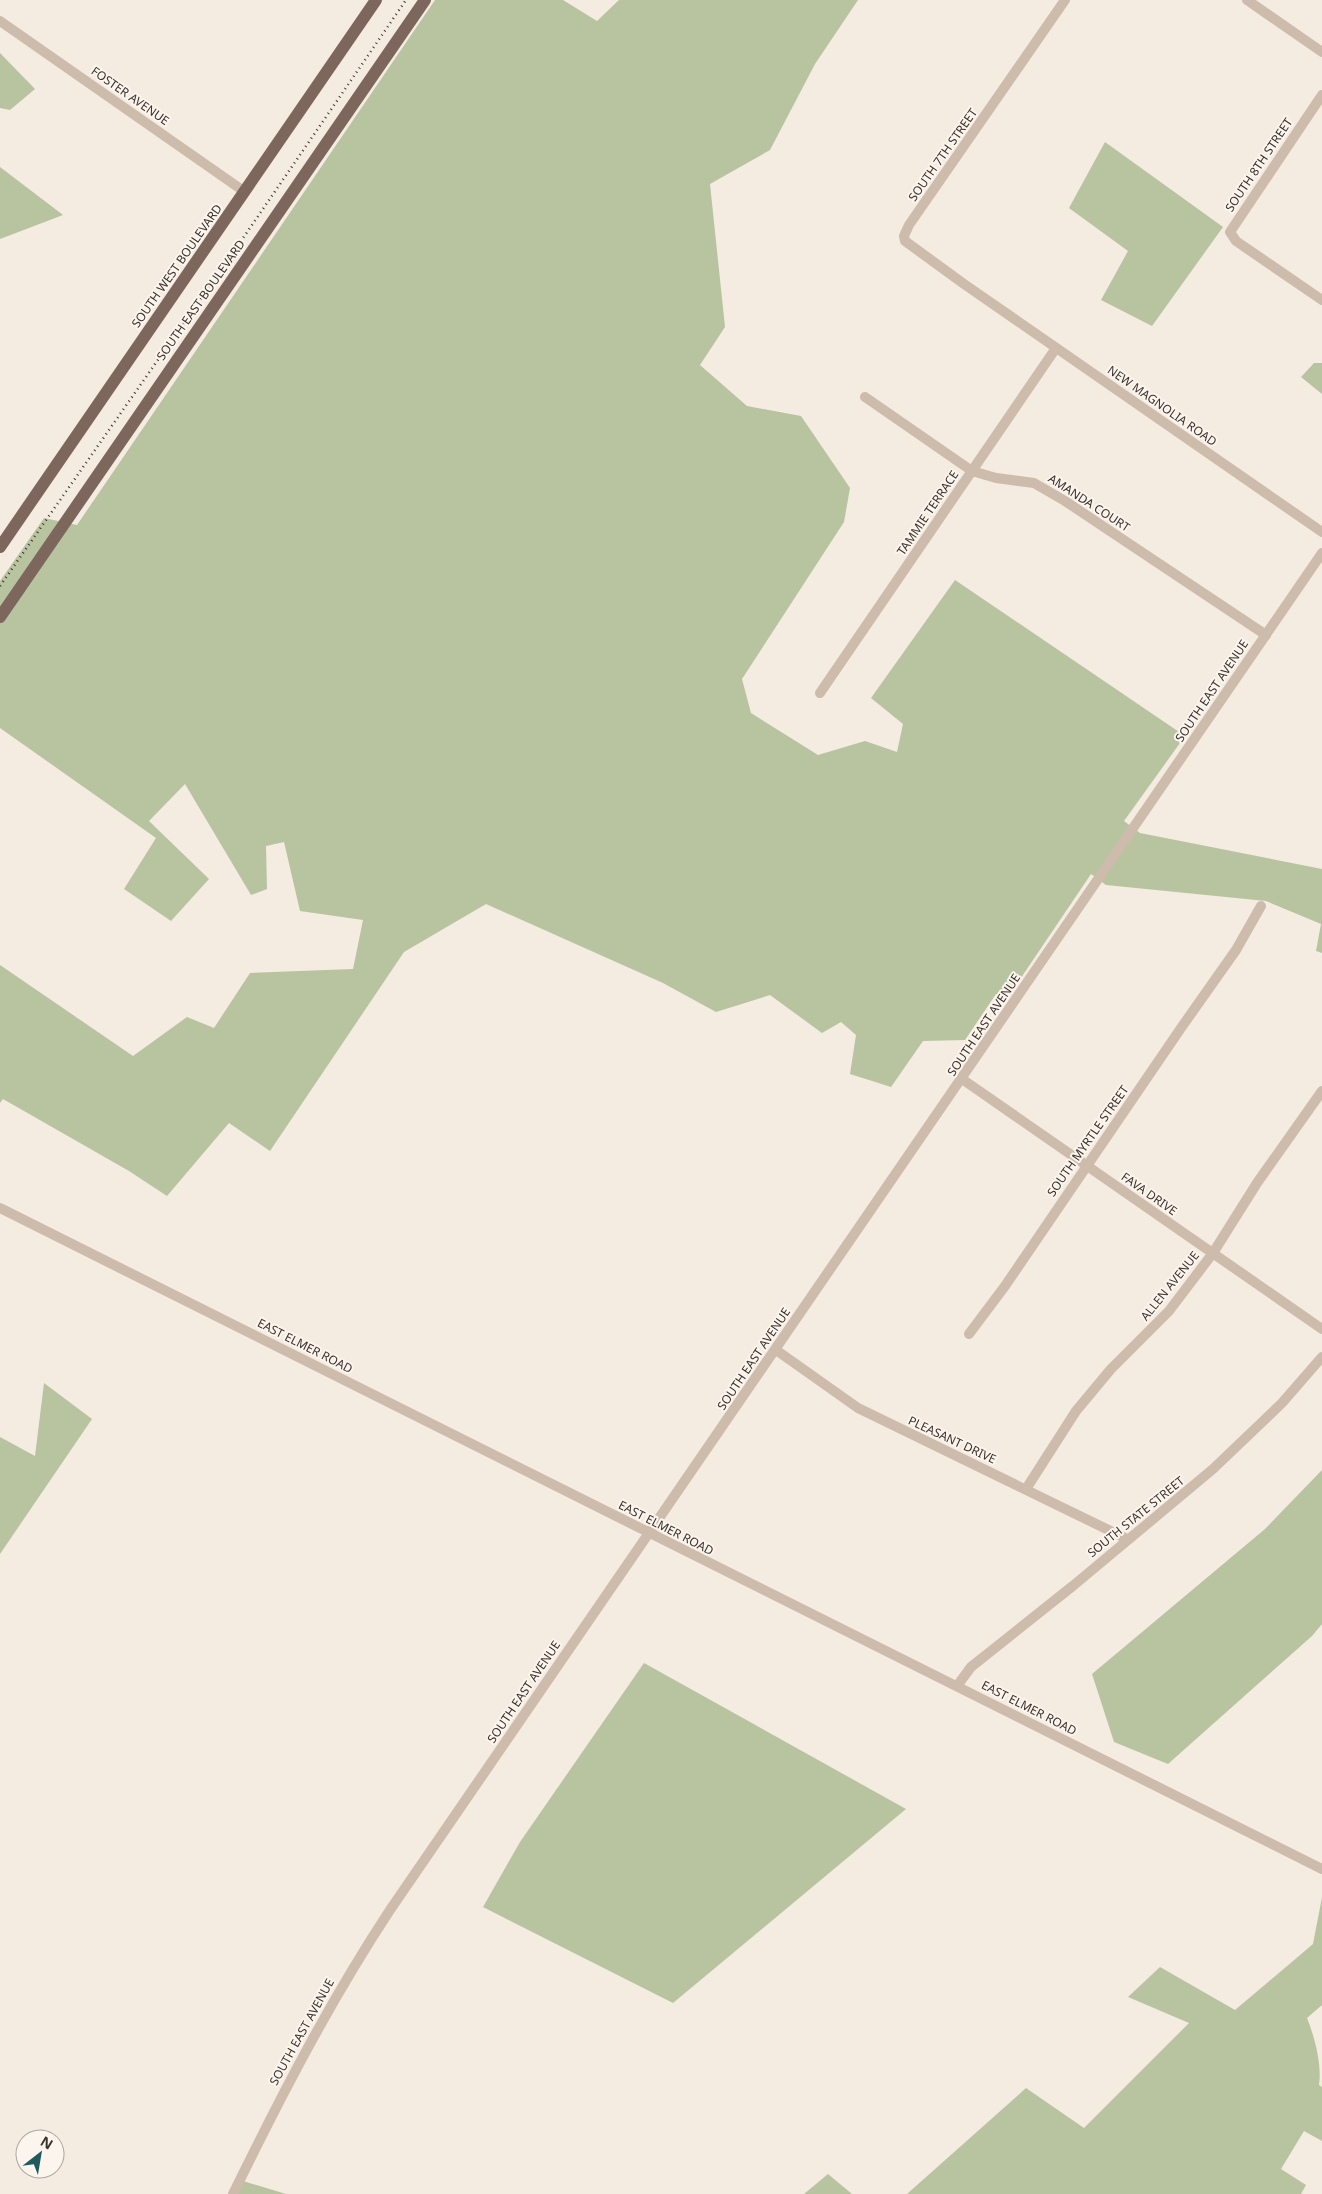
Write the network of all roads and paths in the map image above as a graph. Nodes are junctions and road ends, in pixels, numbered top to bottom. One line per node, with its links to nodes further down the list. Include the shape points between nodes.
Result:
1 (376, 0): 8 (main road, SOUTH WEST BOULEVARD)
2 (425, 0): 17 (main road, SOUTH EAST BOULEVARD)
3 (1065, 0): 10 (street, SOUTH 7TH STREET, via 904,236 911,247)
4 (1247, 0): 6 (street)
5 (0, 22): 8 (street, FOSTER AVENUE)
6 (1322, 52)
7 (1322, 95): 9 (street, SOUTH 8TH STREET, via 1230,232 1236,241)
8 (245, 192): 15 (main road, SOUTH WEST BOULEVARD)
9 (1322, 300)
10 (988, 301): 11 (street, NEW MAGNOLIA ROAD)
11 (1056, 348): 13 (street, TAMMIE TERRACE); 14 (street, NEW MAGNOLIA ROAD)
12 (865, 398): 13 (street, AMANDA COURT)
13 (972, 471): 18 (street, AMANDA COURT, via 1034,483); 19 (street, TAMMIE TERRACE)
14 (1322, 532)
15 (0, 547)
16 (1322, 553): 18 (street, SOUTH EAST AVENUE)
17 (0, 617)
18 (1266, 635): 21 (street, SOUTH EAST AVENUE)
19 (820, 693)
20 (1261, 906): 23 (street, SOUTH MYRTLE STREET, via 1227,963)
21 (962, 1080): 23 (street, FAVA DRIVE); 28 (street, SOUTH EAST AVENUE)
22 (1322, 1091): 25 (street, ALLEN AVENUE, via 1257,1183)
23 (1086, 1165): 25 (street, FAVA DRIVE); 27 (street, SOUTH MYRTLE STREET)
24 (0, 1208): 31 (street, EAST ELMER ROAD)
25 (1213, 1253): 26 (street, FAVA DRIVE); 30 (street, ALLEN AVENUE, via 1169,1311 1111,1369 1076,1411)
26 (1322, 1328)
27 (969, 1334)
28 (776, 1350): 30 (street, PLEASANT DRIVE, via 858,1408); 31 (street, SOUTH EAST AVENUE)
29 (1322, 1357): 32 (street, SOUTH STATE STREET, via 1282,1403 1234,1450)
30 (1026, 1489): 32 (street, PLEASANT DRIVE)
31 (649, 1533): 33 (street, EAST ELMER ROAD); 35 (street, SOUTH EAST AVENUE, via 354,1965 306,2048)
32 (1127, 1539): 33 (street, SOUTH STATE STREET, via 971,1667)
33 (957, 1686): 34 (street, EAST ELMER ROAD)
34 (1322, 1869)
35 (233, 2194)

